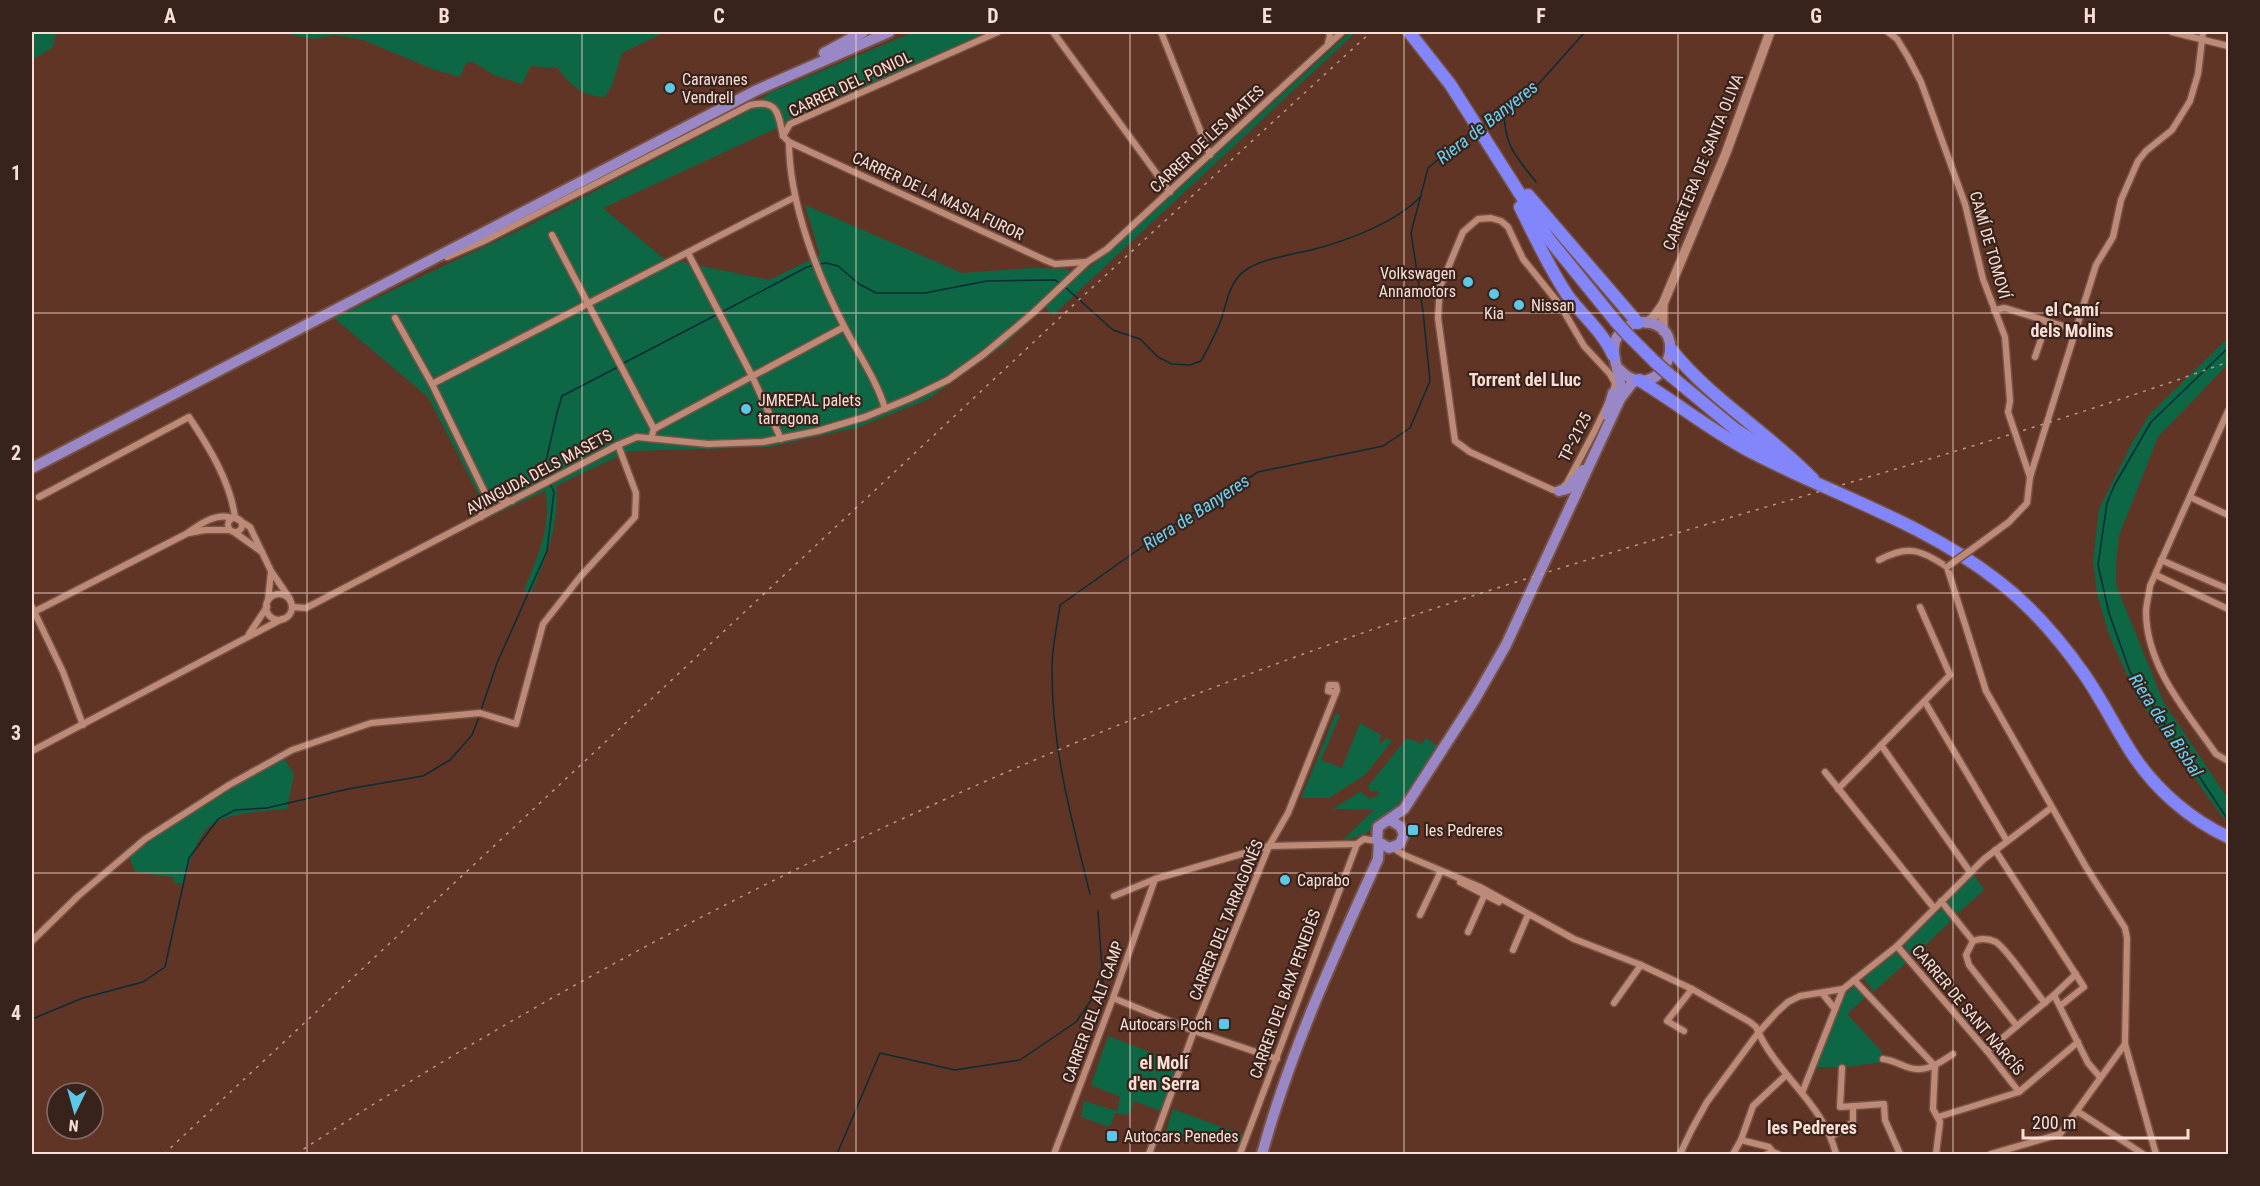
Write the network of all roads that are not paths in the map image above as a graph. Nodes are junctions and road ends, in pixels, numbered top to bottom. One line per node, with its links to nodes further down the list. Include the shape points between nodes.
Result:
1 (862, 32): 16 (main road)
2 (890, 32): 16 (main road)
3 (998, 32): 17 (street, CARRER DEL PONIOL, via 790,124)
4 (1053, 32): 21 (street)
5 (1161, 32): 19 (street)
6 (1329, 32): 15 (street)
7 (1340, 32): 15 (street, CARRER DE LES MATES)
8 (1409, 32): 20 (highway, via 1450,84)
9 (1770, 32): 27 (street, CARRETERA DE SANTA OLIVA, via 1726,153)
10 (1888, 32): 28 (street, CAMÍ DE TOMOVÍ, via 1897,39 1921,82 1965,204)
11 (2172, 32): 13 (street)
12 (2203, 32): 13 (street)
13 (2201, 39): 14 (street); 34 (street, via 2198,74 2190,101 2172,130 2138,161 2121,200 2113,237 2096,265)
14 (2229, 46)
15 (1324, 48): 19 (street, CARRER DE LES MATES)
16 (799, 71): 29 (main road)
17 (783, 136): 18 (street, CARRER DE LA MASIA FUROR); 29 (street, via 773,106 760,102 750,105 484,241)
18 (789, 142): 22 (street); 25 (street, CARRER DE LA MASIA FUROR, via 1045,260 1055,264)
19 (1210, 155): 21 (street, CARRER DE LES MATES)
20 (1496, 157): 32 (highway); 37 (highway, via 1540,249 1568,296 1607,341); 53 (highway, bridge, via 1548,238 1655,362 1736,429)
21 (1170, 192): 25 (street, CARRER DE LES MATES)
22 (795, 197): 24 (street); 33 (street, via 818,270)
23 (552, 235): 26 (street)
24 (688, 253): 26 (street); 40 (street)
25 (1087, 262): 44 (street, AVINGUDA DELS MASETS, via 984,354 948,380)
26 (588, 304): 42 (street); 46 (street)
27 (1663, 304): 32 (street, via 1653,318); 35 (street)
28 (1994, 310): 31 (street, via 2005,308); 52 (street, CAMÍ DE TOMOVÍ, via 2005,337 2008,412)
29 (324, 315): 51 (main road)
30 (395, 318): 42 (street)
31 (2047, 322): 34 (street); 38 (street)
32 (1642, 323): 35 (main road); 37 (main road, via 1629,325 1616,337)
33 (844, 327): 40 (street); 44 (street)
34 (2076, 330): 52 (street)
35 (1662, 331): 36 (main road)
36 (1671, 349): 41 (main road, via 1664,370 1650,379); 53 (highway, via 1687,368 1796,460)
37 (1613, 355): 39 (main road)
38 (2036, 357)
39 (1618, 368): 41 (main road); 43 (main road, via 1622,385)
40 (752, 376): 46 (street); 48 (street)
41 (1638, 380): 43 (main road); 53 (highway, via 1737,445)
42 (432, 384): 55 (street)
43 (1616, 396): 50 (main road); 54 (street, TP-2125); 54 (street, via 1610,374 1584,346 1560,305 1523,259 1508,227 1491,218 1468,225 1440,287 1438,318 1455,441 1470,452)
44 (885, 409): 48 (street, AVINGUDA DELS MASETS, via 818,431)
45 (2229, 411): 57 (street)
46 (654, 429): 47 (street)
47 (651, 438): 48 (street, AVINGUDA DELS MASETS, via 708,444); 49 (street, AVINGUDA DELS MASETS, via 638,437)
48 (781, 438)
49 (618, 445): 59 (street, AVINGUDA DELS MASETS); 113 (street, via 636,493 635,517 543,624 516,724 480,713 371,723 292,750 230,784 145,839)
50 (1596, 451): 54 (main road, via 1574,482); 92 (main road, TP-2125, via 1506,645)
51 (32, 468)
52 (2030, 477): 70 (street, bridge, via 2027,503 2009,522)
53 (1816, 482): 89 (highway, via 1950,546 2000,582 2047,627 2084,674)
54 (1560, 492)
55 (485, 493): 58 (street); 60 (street)
56 (39, 497): 64 (street, via 189,417 204,438 234,502)
57 (2190, 497): 62 (street); 69 (street)
58 (497, 499): 59 (street); 61 (street)
59 (512, 501): 61 (street, AVINGUDA DELS MASETS)
60 (483, 506): 61 (street); 63 (street)
61 (495, 510): 63 (street, AVINGUDA DELS MASETS)
62 (2229, 514)
63 (481, 517): 77 (street, AVINGUDA DELS MASETS, via 306,608)
64 (235, 518): 65 (street, via 228,523); 65 (street, via 241,526 240,530); 66 (street, via 215,518); 67 (street, via 250,527)
65 (232, 531): 66 (street); 67 (street)
66 (186, 534): 79 (street)
67 (262, 553): 71 (street)
68 (1879, 560): 70 (street, via 1896,551 1916,550)
69 (2161, 560): 72 (street); 73 (street)
70 (1947, 567): 91 (street, via 1986,691)
71 (271, 571): 74 (street); 75 (street)
72 (2156, 575): 78 (street); 87 (street, via 2150,586 2146,613 2151,646 2166,681 2188,715 2216,754)
73 (2229, 589)
74 (290, 599): 75 (street, via 279,594); 77 (street)
75 (268, 603): 80 (street, via 271,617); 81 (street)
76 (1920, 607): 83 (street, via 1950,675)
77 (292, 608): 80 (street)
78 (2229, 609)
79 (32, 611): 84 (street, via 63,672)
80 (282, 619): 81 (street)
81 (249, 635): 84 (street)
82 (1334, 696): 100 (street, CARRER DEL TARRAGONÉS, via 1288,813)
83 (1925, 702): 85 (street); 97 (street)
84 (83, 725): 86 (street)
85 (1881, 745): 90 (street); 104 (street)
86 (32, 751)
87 (2229, 761)
88 (1825, 772): 90 (street)
89 (2147, 773): 94 (highway, via 2194,810); 96 (highway, via 2174,800)
90 (1838, 789): 109 (street)
91 (2051, 808): 97 (street); 134 (street, via 2125,928)
92 (1404, 809): 93 (main road, TP-2125); 95 (main road)
93 (1390, 820): 95 (main road); 99 (main road, TP-2125, via 1378,827)
94 (2229, 830)
95 (1403, 833): 99 (main road, via 1400,844); 102 (street, via 1405,846)
96 (2229, 839)
97 (2007, 841): 101 (street)
98 (1357, 844): 99 (street, via 1364,839); 100 (street); 137 (street, CARRER DEL BAIX PENEDÈS)
99 (1381, 844): 102 (street); 155 (main road, TP-2125, via 1276,1103)
100 (1269, 846): 105 (street); 130 (street, CARRER DEL TARRAGONÉS)
101 (1995, 850): 104 (street); 118 (street)
102 (1418, 861): 103 (street)
103 (1441, 871): 107 (street); 110 (street); 111 (street, via 1480,887)
104 (1970, 872): 108 (street)
105 (1155, 879): 106 (street); 124 (street, CARRER DEL ALT CAMP)
106 (1114, 896)
107 (1484, 896): 111 (street); 112 (street)
108 (1941, 901): 109 (street); 114 (street)
109 (1934, 908): 115 (street)
110 (1420, 915)
111 (1528, 915): 116 (street); 117 (street, via 1574,939)
112 (1468, 932)
113 (32, 941)
114 (1973, 941): 126 (street, via 1989,939 2001,946); 129 (street, via 1966,955 1969,965)
115 (1897, 946): 119 (street); 135 (street, CARRER DE SANT NARCÍS)
116 (1513, 950)
117 (1641, 965): 120 (street); 125 (street)
118 (2076, 974): 123 (street); 127 (street, via 2084,987)
119 (1854, 980): 121 (street); 139 (street)
120 (1692, 989): 131 (street, via 1667,1021); 132 (street, via 1750,1022)
121 (1843, 989): 122 (street); 128 (street)
122 (1822, 993): 128 (street); 132 (street, via 1788,1002)
123 (2054, 995): 126 (street); 127 (street)
124 (1113, 998): 130 (street); 152 (street, CARRER DEL ALT CAMP)
125 (1614, 1003)
126 (2044, 1003): 129 (street)
127 (2060, 1006): 133 (street)
128 (1835, 1008): 144 (street)
129 (2017, 1026): 135 (street)
130 (1194, 1031): 137 (street); 153 (street, CARRER DEL TARRAGONÉS)
131 (1684, 1031)
132 (1758, 1033): 141 (street); 156 (street, via 1707,1102)
133 (2078, 1042): 142 (street); 143 (street)
134 (2125, 1044): 142 (street); 164 (street)
135 (1987, 1051): 143 (street, CARRER DE SANT NARCÍS)
136 (1953, 1054): 139 (street)
137 (1277, 1059): 154 (street, CARRER DEL BAIX PENEDÈS)
138 (1883, 1059): 139 (street, via 1910,1068)
139 (1935, 1066): 147 (street, via 1933,1109)
140 (1842, 1068): 145 (street, via 1839,1107)
141 (1786, 1075): 144 (street); 149 (street, via 1753,1106)
142 (2100, 1077): 146 (street)
143 (2019, 1092): 147 (street)
144 (1802, 1093): 148 (street)
145 (1853, 1106): 148 (street, via 1853,1122); 159 (street, via 1884,1104 1885,1120)
146 (2077, 1111): 150 (street, via 2060,1134); 163 (street)
147 (1938, 1117): 160 (street)
148 (1831, 1137): 158 (street)
149 (1741, 1140): 151 (street); 157 (street)
150 (2013, 1148): 161 (street); 162 (street)
151 (1771, 1152)
152 (1054, 1155)
153 (1149, 1155)
154 (1240, 1155)
155 (1262, 1155)
156 (1680, 1155)
157 (1733, 1155)
158 (1836, 1155)
159 (1900, 1155)
160 (1936, 1155)
161 (1991, 1155)
162 (2018, 1155)
163 (2142, 1155)
164 (2156, 1155)

